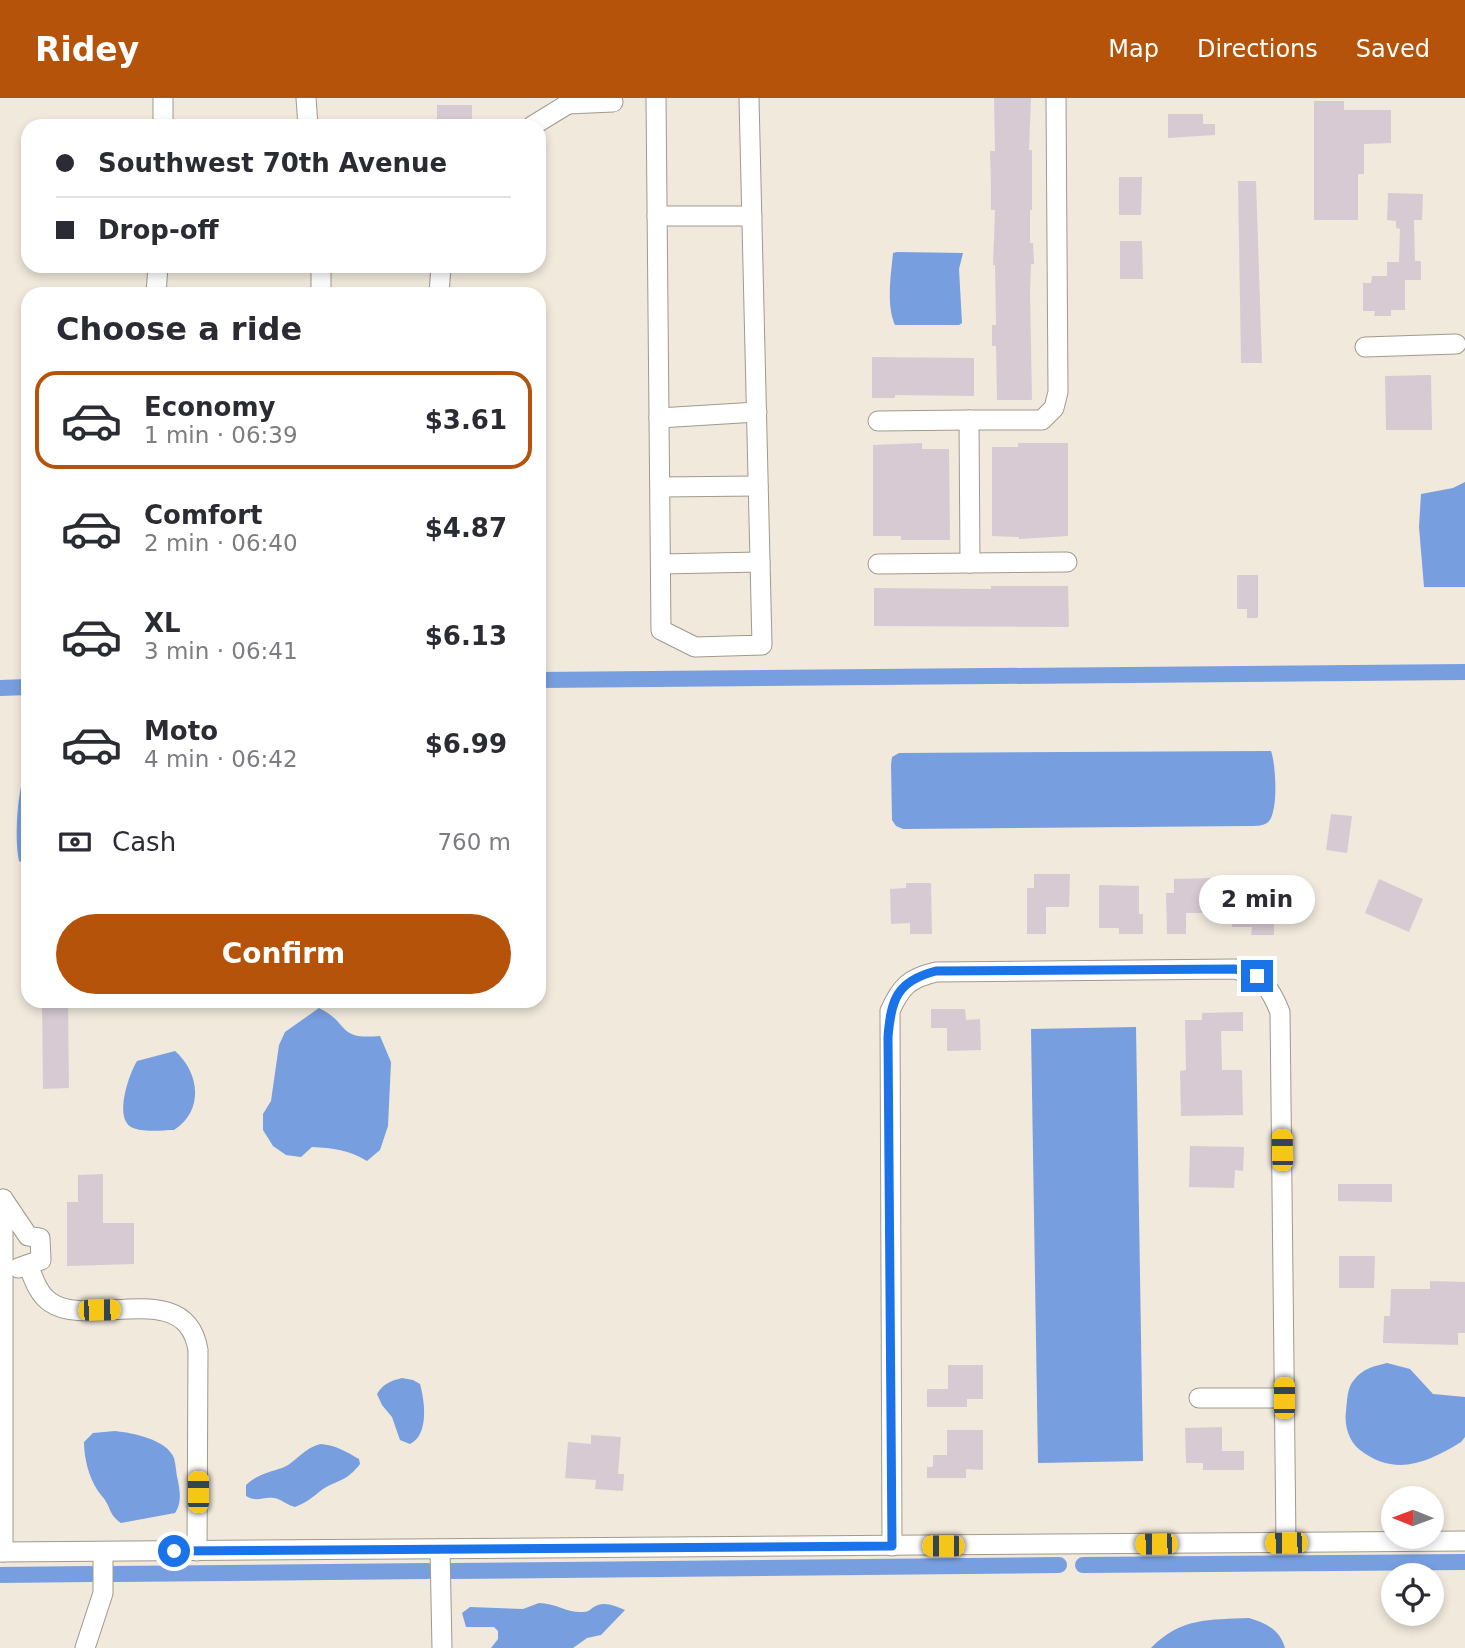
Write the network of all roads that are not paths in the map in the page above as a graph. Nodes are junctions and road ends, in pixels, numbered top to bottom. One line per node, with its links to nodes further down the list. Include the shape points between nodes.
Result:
1 (163, 98): 8 (street)
2 (306, 98): 9 (street)
3 (656, 98): 11 (street)
4 (749, 98): 12 (street)
5 (1056, 98): 17 (street, via 1058,393 1054,408 1042,420)
6 (568, 101): 7 (street); 10 (street)
7 (613, 102)
8 (163, 119)
9 (308, 119)
10 (542, 119)
11 (657, 216): 12 (street); 16 (street)
12 (752, 216): 15 (street)
13 (1456, 344): 14 (street)
14 (1365, 347)
15 (757, 412): 16 (street); 19 (street)
16 (659, 418): 20 (street)
17 (969, 420): 18 (street); 23 (street)
18 (878, 421)
19 (758, 486): 20 (street); 21 (street)
20 (660, 487): 24 (street)
21 (760, 562): 24 (street); 24 (street, via 762,645 695,647 661,629)
22 (1066, 562): 23 (street)
23 (970, 563): 25 (street)
24 (661, 564)
25 (878, 564)
26 (28, 1265): 27 (street); 27 (street, via 41,1260 40,1238 28,1236 3,1199); 34 (street, via 48,1301 59,1307 162,1311 177,1316 192,1332 198,1350)
27 (4, 1273): 35 (street)
28 (1199, 1398): 29 (street)
29 (1284, 1398): 31 (street); 32 (street, via 1280,1012 1272,991 1257,976 1235,969 936,971 917,976 898,992 890,1011 888,1037)
30 (1465, 1541): 31 (street)
31 (1286, 1543): 32 (street)
32 (892, 1546): 33 (street)
33 (440, 1549): 34 (street); 38 (street)
34 (197, 1551): 36 (street)
35 (2, 1552): 36 (street)
36 (103, 1552): 37 (street, via 103,1593)
37 (85, 1648)
38 (442, 1648)

